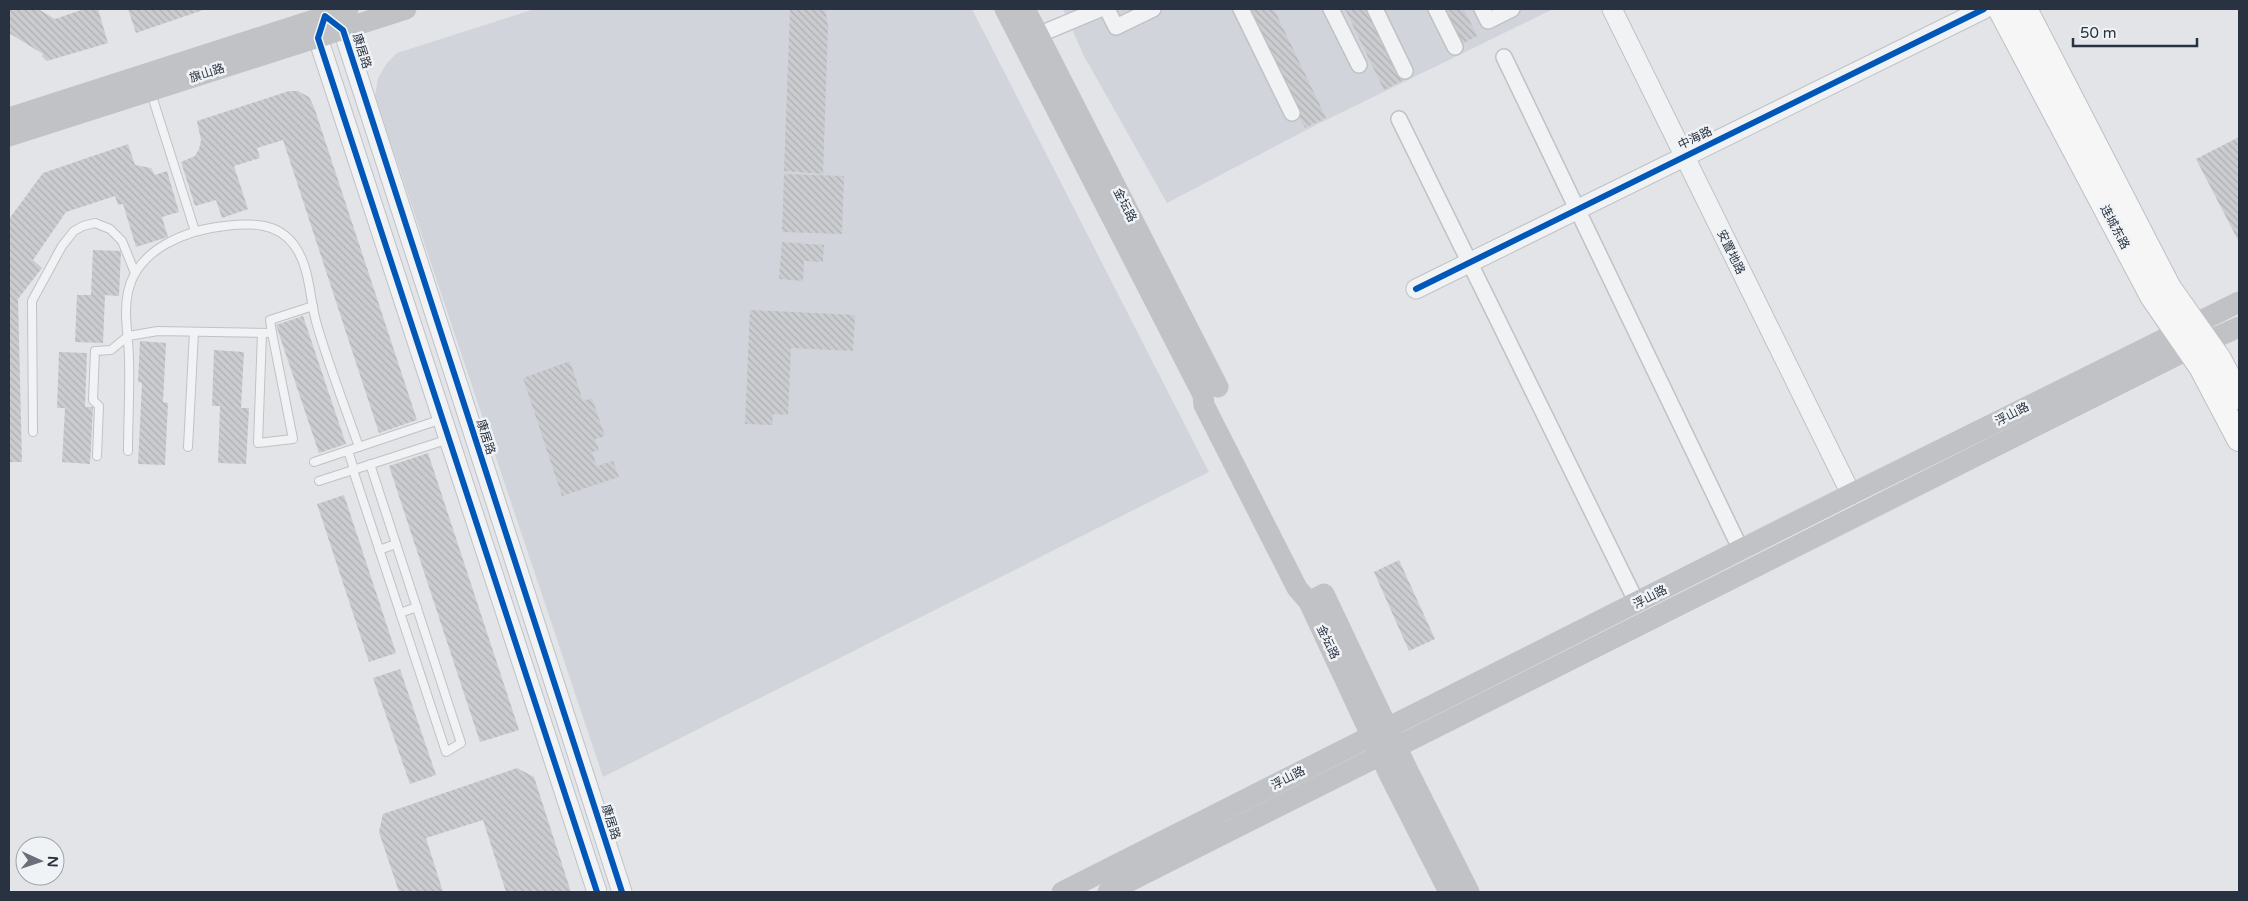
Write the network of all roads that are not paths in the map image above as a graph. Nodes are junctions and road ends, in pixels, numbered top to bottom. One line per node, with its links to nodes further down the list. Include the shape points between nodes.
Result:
1 (348, 9): 18 (main road, 旗山路)
2 (406, 9): 19 (main road, 旗山路)
3 (1005, 9): 45 (main road, 金坛路)
4 (1025, 9): 20 (main road, 金坛路)
5 (1100, 9): 20 (street)
6 (1107, 9): 7 (street, via 1116,27)
7 (1153, 9)
8 (1241, 9): 27 (street)
9 (1331, 9): 24 (street)
10 (1375, 9): 25 (street)
11 (1436, 9): 22 (street)
12 (1482, 9): 13 (street, via 1488,21)
13 (1512, 9)
14 (1612, 9): 31 (street, 安置地路)
15 (1984, 9): 31 (street, 中海路)
16 (2000, 9): 44 (main road, 连城东路, via 2152,296)
17 (2025, 9): 44 (main road, 连城东路)
18 (325, 16): 19 (street, 康居路); 21 (street); 28 (main road, 旗山路)
19 (343, 30): 21 (main road, 旗山路); 71 (street, 康居路)
20 (1038, 35): 45 (main road, 金坛路)
21 (318, 38): 26 (main road, 旗山路); 47 (street)
22 (1455, 47)
23 (1504, 57): 32 (street)
24 (1359, 65)
25 (1404, 71)
26 (150, 91): 30 (main road, 旗山路); 33 (lane)
27 (1292, 113)
28 (9, 118)
29 (1399, 119): 34 (street)
30 (9, 136)
31 (1684, 156): 32 (street, 中海路); 60 (street, 安置地路)
32 (1577, 209): 34 (street, 中海路); 63 (street)
33 (196, 232): 35 (lane, via 161,247 145,259); 38 (lane, via 243,224 266,225 282,233 302,260)
34 (1470, 263): 36 (street, 中海路); 64 (street)
35 (135, 273): 43 (lane, via 128,292); 48 (lane, via 122,241 110,229 94,223 83,226 67,238 32,302)
36 (1416, 289)
37 (2239, 302): 44 (main road, 浮山路)
38 (313, 306): 42 (lane, via 270,320); 52 (lane, via 316,324)
39 (2239, 327): 44 (main road, 浮山路)
40 (194, 332): 41 (lane); 43 (lane, via 158,331); 51 (lane)
41 (262, 333): 42 (lane); 42 (lane, via 258,443 293,439)
42 (272, 333)
43 (128, 336): 53 (lane); 55 (lane, via 111,350 95,352 93,400 99,406)
44 (2192, 337): 46 (main road, 连城东路, via 2219,359); 50 (main road, 连城东路, via 2201,367); 60 (main road, 浮山路); 69 (main road, 浮山路)
45 (1210, 391): 69 (main road, 金坛路, via 1204,405 1297,588 1316,598)
46 (2239, 398)
47 (442, 419): 49 (street); 52 (lane)
48 (33, 432)
49 (449, 439): 57 (lane); 70 (street)
50 (2239, 439)
51 (188, 447)
52 (359, 447): 54 (lane)
53 (128, 451)
54 (348, 451): 56 (lane); 58 (lane)
55 (97, 456)
56 (314, 462)
57 (370, 464): 58 (lane); 61 (lane)
58 (354, 470): 59 (lane); 62 (lane)
59 (319, 481)
60 (1851, 494): 63 (main road, 浮山路)
61 (396, 544): 62 (lane); 65 (lane)
62 (379, 550): 66 (lane)
63 (1742, 550): 64 (main road, 浮山路)
64 (1637, 603): 69 (main road, 浮山路)
65 (417, 607): 66 (lane); 67 (lane)
66 (400, 613): 68 (lane)
67 (440, 679): 68 (lane); 68 (lane, via 461,743 446,752)
68 (424, 685)
69 (1385, 742): 72 (main road, 浮山路); 73 (main road, 浮山路); 74 (main road, 金坛路); 75 (main road, 金坛路)
70 (597, 892)
71 (622, 892)
72 (1062, 892)
73 (1108, 892)
74 (1449, 892)
75 (1469, 892)

